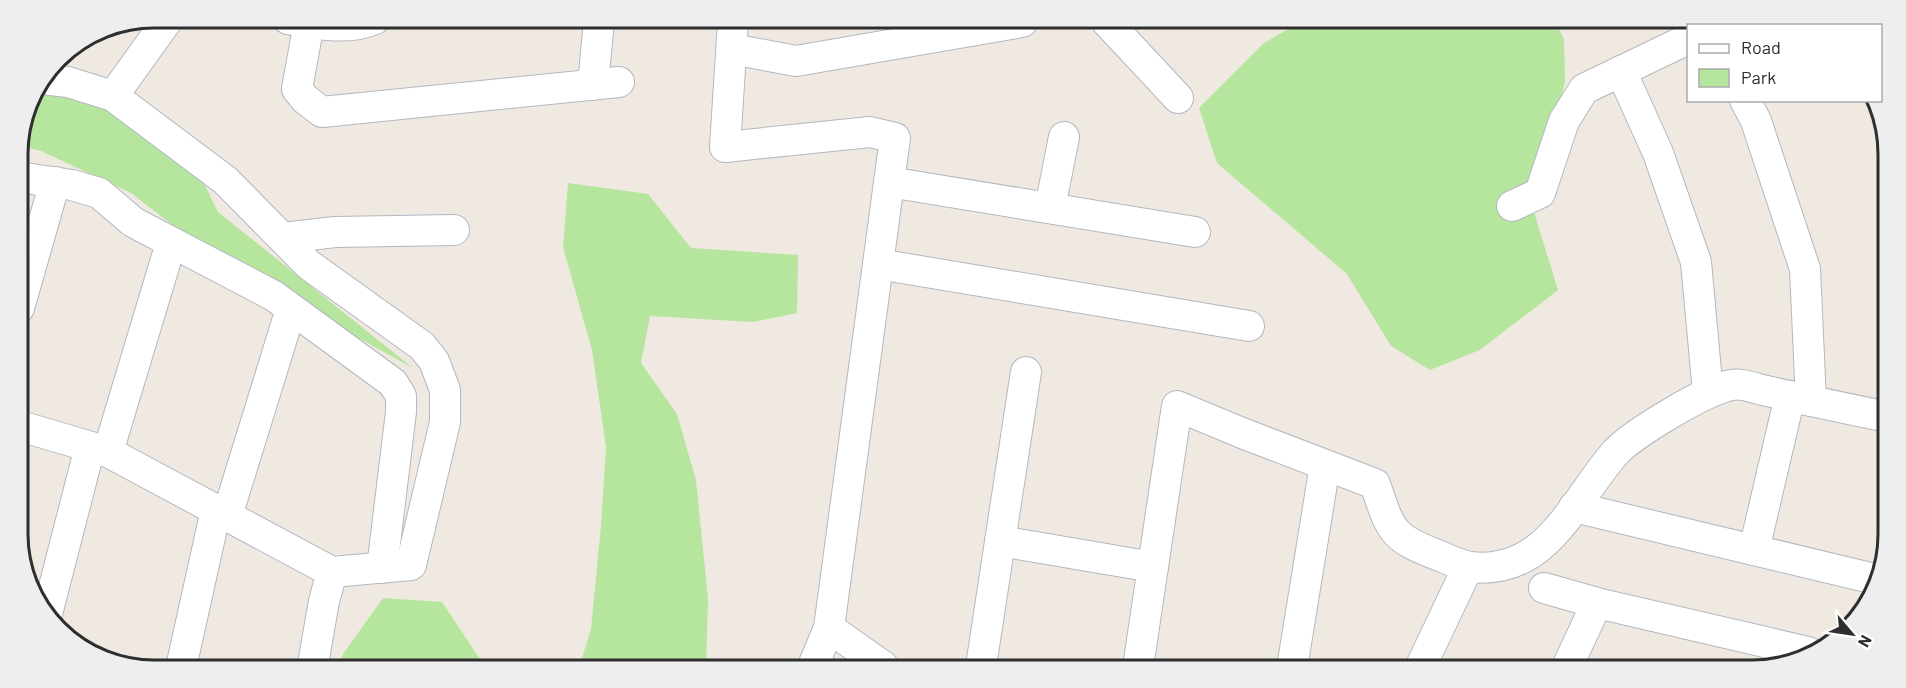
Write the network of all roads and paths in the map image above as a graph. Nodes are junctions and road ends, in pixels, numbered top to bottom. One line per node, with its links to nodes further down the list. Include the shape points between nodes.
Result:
1 (162, 28): 10 (street)
2 (298, 28): 3 (street, via 297,89 322,112 606,84)
3 (600, 28)
4 (987, 28): 6 (street, via 796,61)
5 (1113, 28): 11 (street)
6 (733, 35): 16 (street, via 725,147 870,132 895,138)
7 (1687, 40): 8 (street)
8 (1621, 71): 17 (street, via 1584,89 1564,121 1540,193); 28 (street, via 1658,153 1696,262)
9 (53, 81): 10 (street)
10 (113, 96): 21 (street, via 225,180)
11 (1178, 98)
12 (1746, 102): 29 (street, via 1756,121 1805,269)
13 (1064, 137): 18 (street)
14 (29, 178): 15 (street)
15 (55, 182): 22 (street, via 99,193 133,222); 24 (street)
16 (889, 182): 18 (street); 23 (street)
17 (1512, 206)
18 (1050, 208): 20 (street)
19 (454, 230): 21 (street, via 335,232)
20 (1195, 232)
21 (283, 238): 40 (street, via 309,265 422,346 434,361 445,390 446,422 411,566)
22 (171, 243): 25 (street, via 274,296); 32 (street)
23 (878, 264): 26 (street); 46 (street)
24 (29, 274)
25 (291, 309): 35 (street); 40 (street, via 384,375 401,396)
26 (1249, 326)
27 (1026, 372): 36 (street)
28 (1708, 393): 29 (street, via 1733,384); 34 (street, via 1653,424 1616,451)
29 (1801, 398): 30 (street); 37 (street)
30 (1878, 415)
31 (28, 428): 32 (street)
32 (99, 449): 35 (street); 44 (street)
33 (1325, 465): 38 (street, via 1177,406); 39 (street, via 1375,484 1389,525 1404,540); 50 (street)
34 (1574, 507): 37 (street); 39 (street, via 1548,540 1526,558 1493,567)
35 (221, 513): 41 (street); 53 (street)
36 (1000, 541): 38 (street); 48 (street)
37 (1754, 550): 42 (street)
38 (1153, 567): 49 (street)
39 (1468, 567): 51 (street)
40 (382, 568): 41 (street)
41 (332, 572): 54 (street)
42 (1869, 578)
43 (1544, 588): 45 (street)
44 (44, 594)
45 (1597, 603): 47 (street); 52 (street)
46 (829, 628): 55 (street); 56 (street)
47 (1799, 650)
48 (982, 659)
49 (1139, 659)
50 (1293, 659)
51 (1424, 659)
52 (1571, 659)
53 (183, 660)
54 (314, 660)
55 (816, 660)
56 (874, 660)

